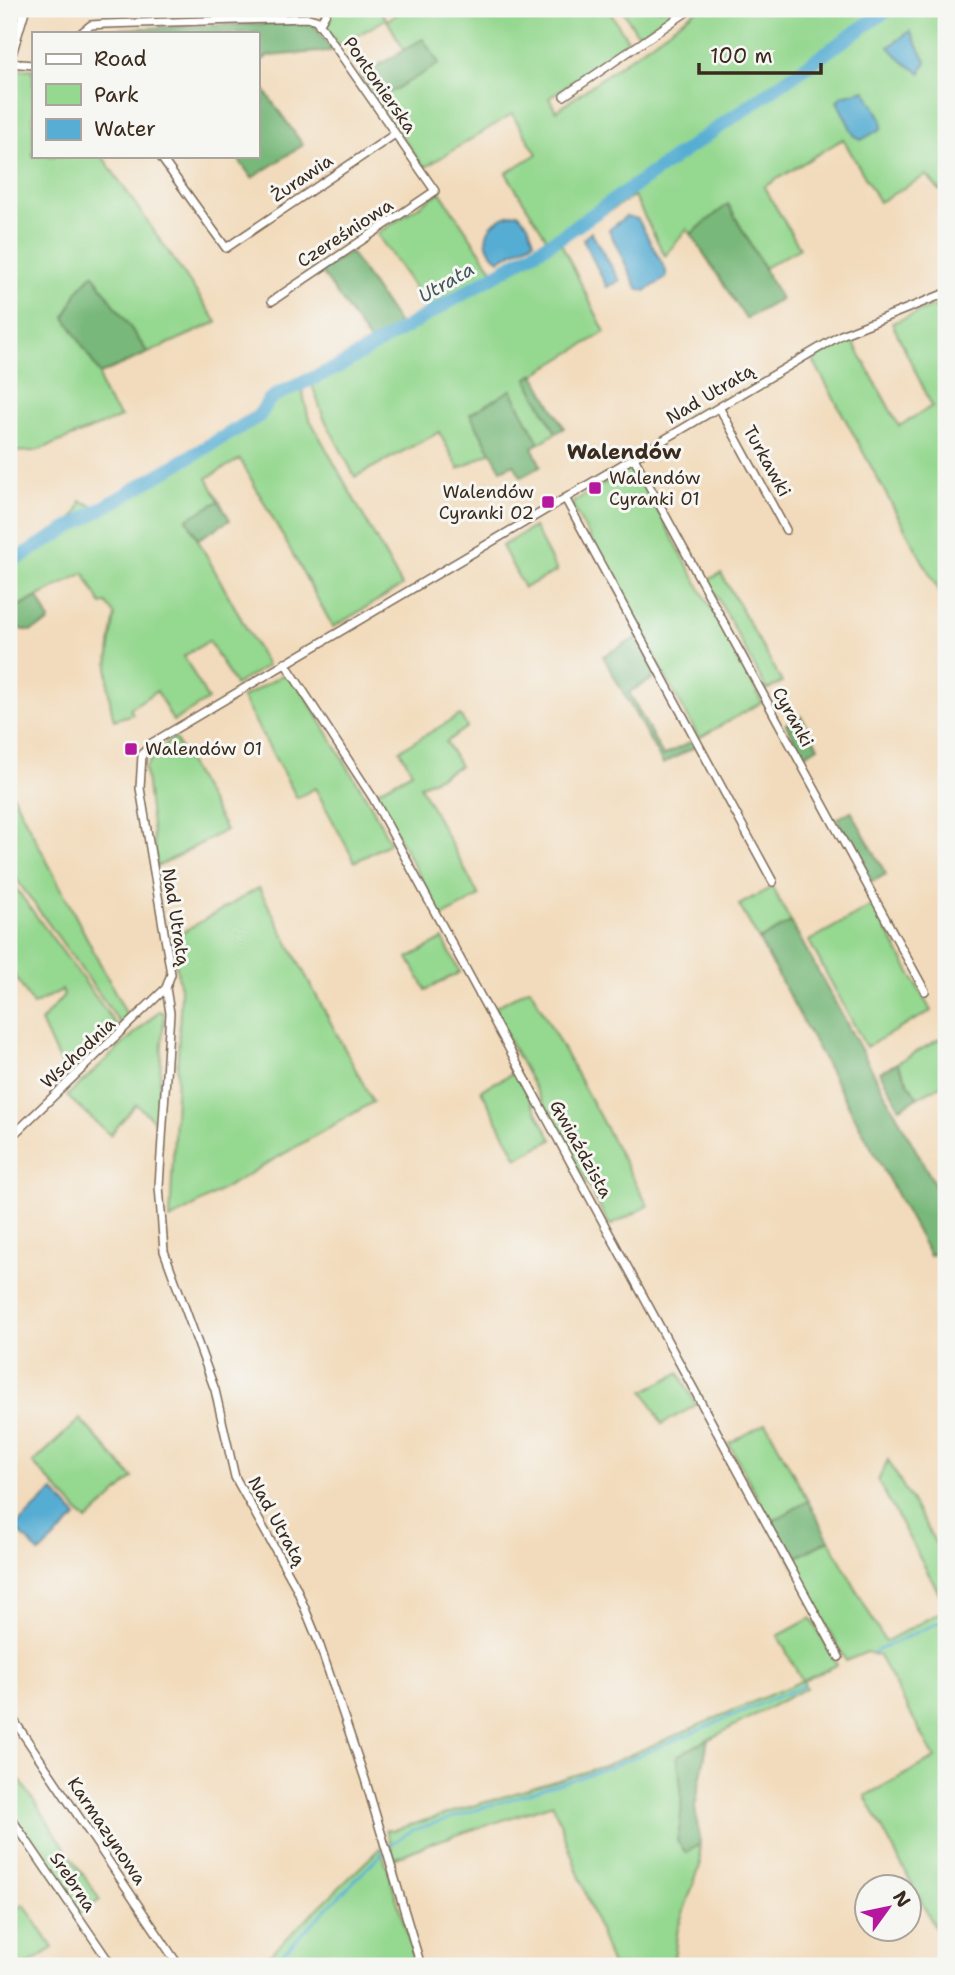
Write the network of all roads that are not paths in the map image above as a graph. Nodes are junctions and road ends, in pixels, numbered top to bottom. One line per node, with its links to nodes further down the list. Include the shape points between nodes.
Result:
1 (25, 9): 6 (street)
2 (328, 9): 4 (street)
3 (691, 9): 8 (street)
4 (319, 25): 5 (street, via 309,18 105,24 91,25); 9 (street, Pontonierska)
5 (82, 32)
6 (9, 63): 7 (street)
7 (32, 65)
8 (564, 96)
9 (396, 134): 10 (street, Żurawia, via 226,247); 11 (street, Pontonierska)
10 (161, 158)
11 (435, 191): 13 (street, Czereśniowa)
12 (946, 293): 14 (street, Nad Utratą, via 841,335)
13 (272, 301)
14 (719, 407): 15 (street, Nad Utratą); 17 (street, Turkawki)
15 (634, 458): 16 (street, Nad Utratą); 21 (street, Cyranki)
16 (565, 498): 18 (street, Nad Utratą); 19 (street)
17 (786, 530)
18 (285, 663): 20 (street, Nad Utratą, via 150,744 142,755 140,788 171,974); 23 (street, Gwiaździsta, via 373,798)
19 (773, 882)
20 (166, 988): 22 (street, Wschodnia); 28 (street, Nad Utratą, via 170,1013 159,1186 164,1251 215,1390 235,1477 296,1587 319,1643)
21 (925, 991)
22 (9, 1139)
23 (839, 1657)
24 (9, 1713): 27 (street, Karmazynowa)
25 (9, 1815): 26 (street, Srebrna)
26 (112, 1966)
27 (179, 1966)
28 (421, 1966)

